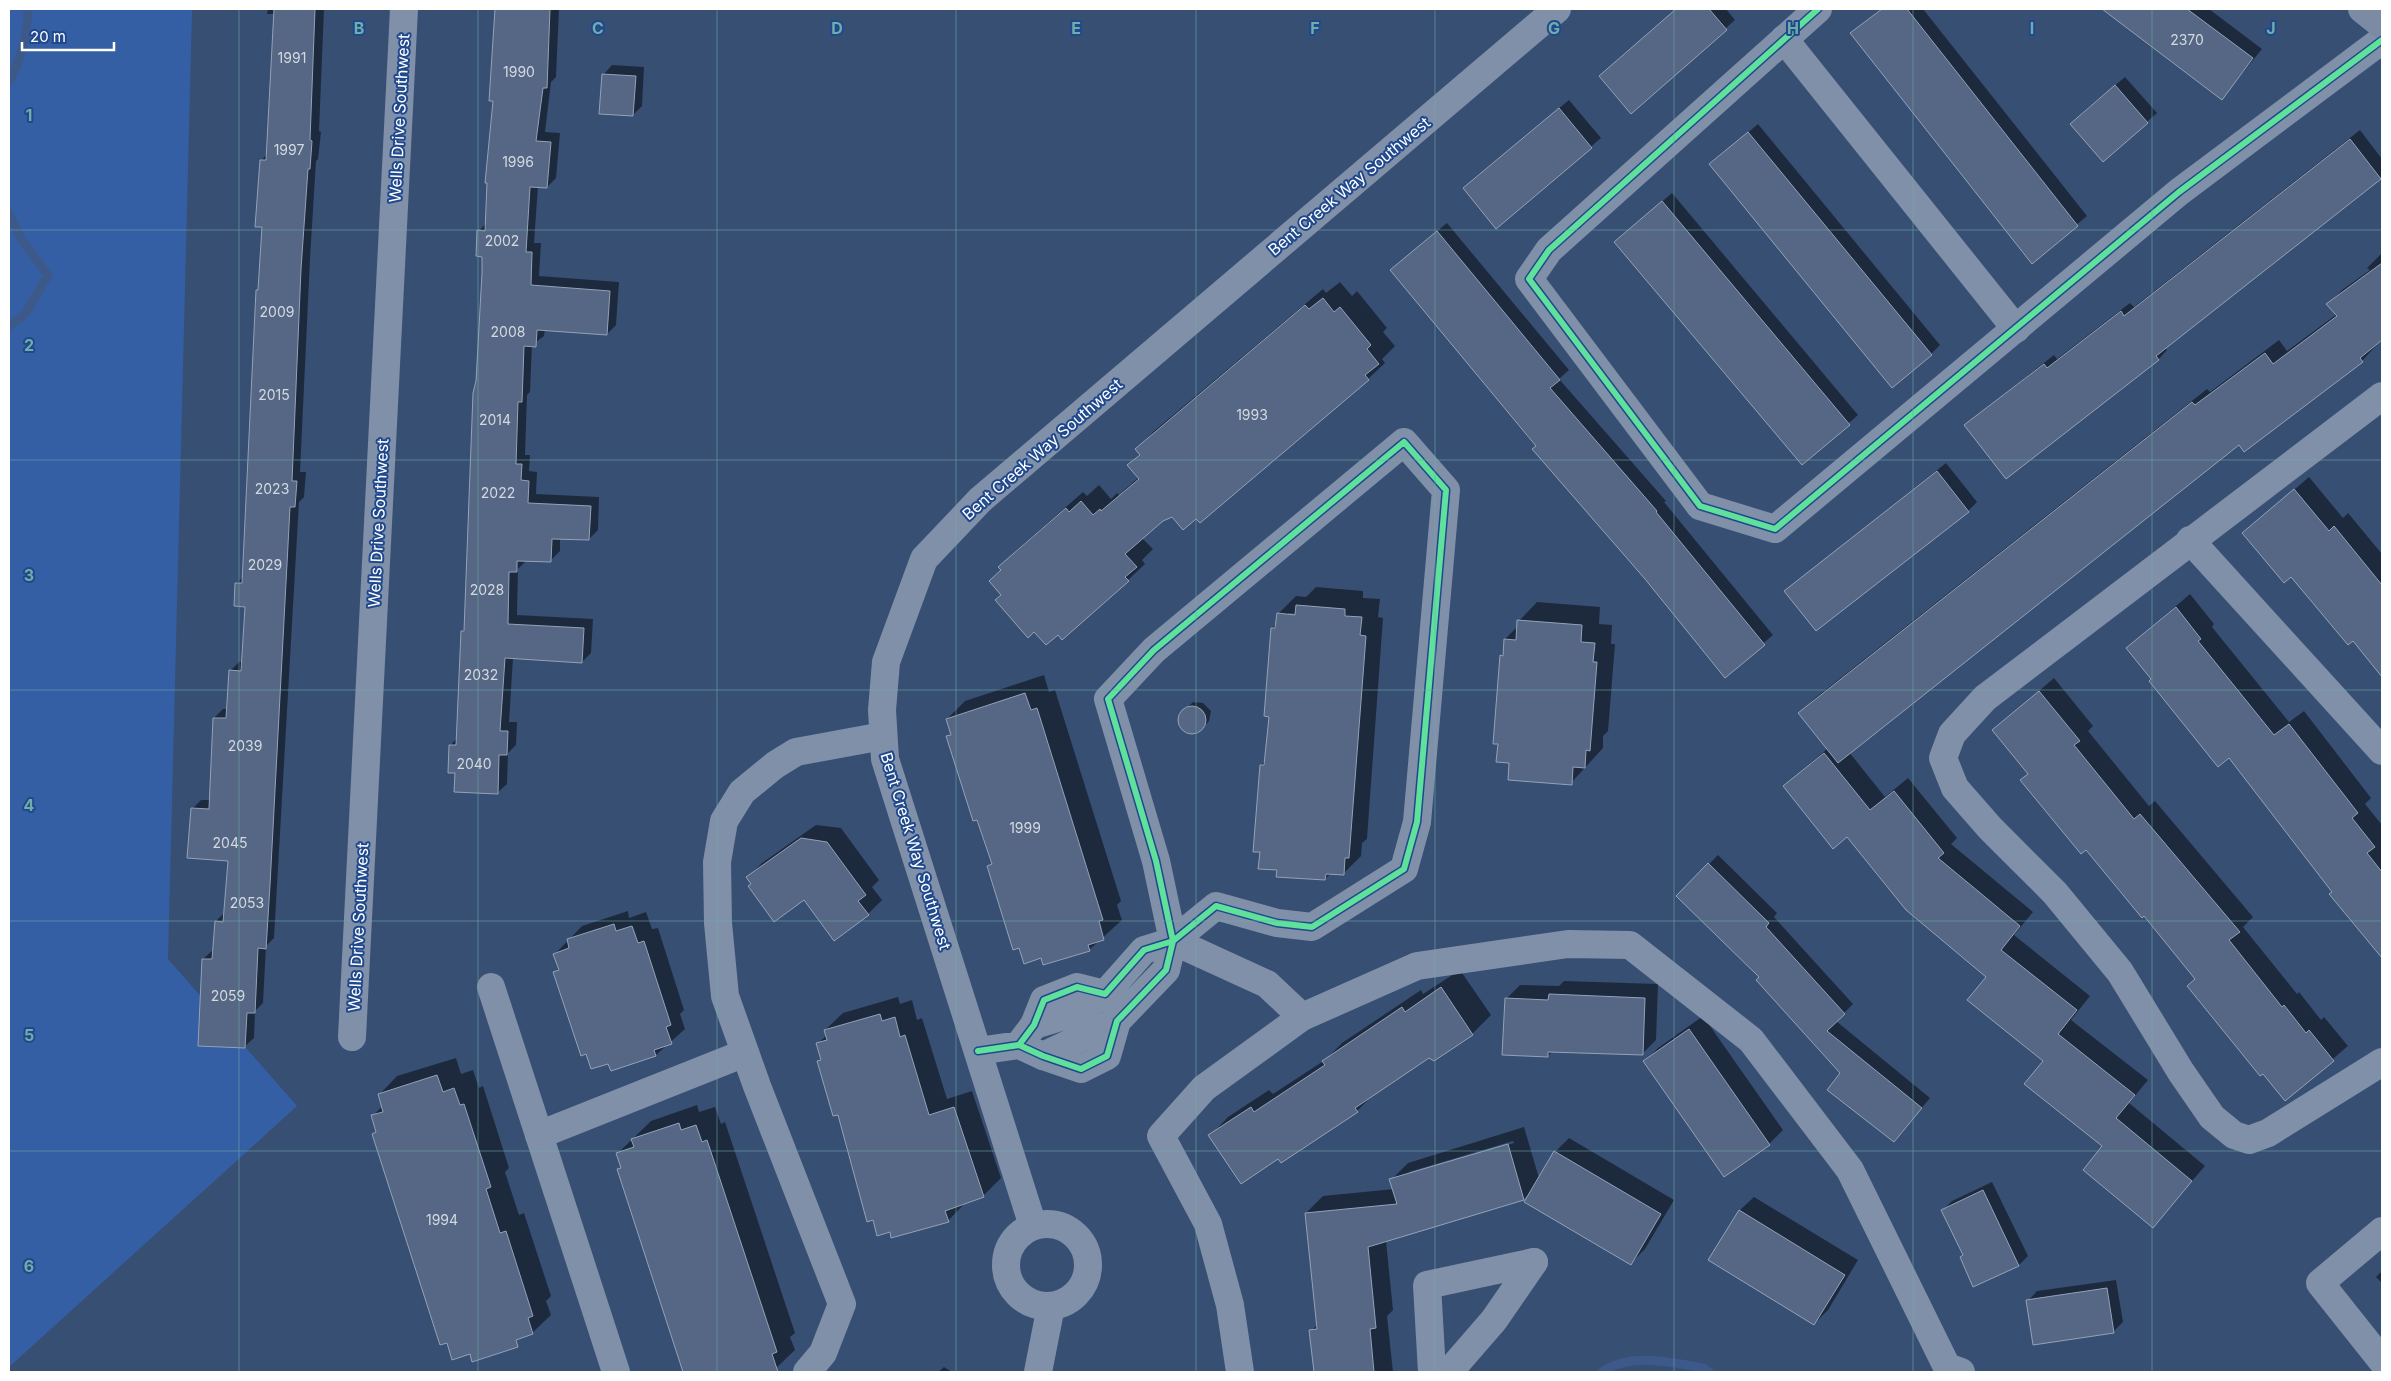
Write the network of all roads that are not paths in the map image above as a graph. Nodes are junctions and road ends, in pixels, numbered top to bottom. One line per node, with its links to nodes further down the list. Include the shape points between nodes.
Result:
1 (404, 9): 19 (street, Wells Drive Southwest)
2 (1557, 9): 11 (street, Bent Creek Way Southwest, via 980,500 924,559 886,662)
3 (1818, 9): 6 (street)
4 (2362, 9): 5 (main road)
5 (2382, 25)
6 (1784, 39): 8 (street); 8 (street, via 1549,250 1529,279 1700,506 1775,529)
7 (2382, 40): 8 (street, via 2179,192)
8 (2016, 328)
9 (2382, 396): 10 (street)
10 (2190, 540): 12 (street); 22 (street, via 1985,698 1952,734 1943,758 1955,788 2055,893 2120,972 2196,1095 2212,1117 2234,1135 2249,1140 2268,1133)
11 (883, 736): 20 (street, Bent Creek Way Southwest, via 885,759); 21 (street, via 796,752 742,792 724,821 717,862 718,923 726,996)
12 (2382, 752)
13 (1173, 941): 13 (street, via 1216,906 1277,923 1312,927 1404,869 1417,822 1446,490 1404,442 1154,650 1108,699 1156,861); 15 (street, via 1144,950); 16 (street, via 1267,984); 17 (street, via 1166,970)
14 (491, 987): 23 (street)
15 (1105, 994): 17 (street); 18 (street, via 1077,1012)
16 (1302, 1017): 31 (street, via 1204,1088 1162,1136 1208,1224 1230,1305); 34 (street, via 1417,966 1568,944 1630,946 1751,1040 1850,1170 1947,1367)
17 (1121, 1018): 18 (street, via 1043,1056)
18 (1026, 1035): 20 (street)
19 (352, 1037)
20 (978, 1051): 24 (street, Bent Creek Way Southwest)
21 (745, 1053): 23 (street); 29 (street, via 842,1304 823,1354)
22 (2382, 1062)
23 (539, 1135): 28 (street)
24 (1033, 1226): 26 (street, via 1011,1243 1005,1262 1009,1283 1022,1298 1034,1304); 26 (street, via 1042,1223 1058,1225 1070,1231 1081,1241 1087,1254 1088,1264 1082,1286 1067,1301)
25 (2382, 1231): 27 (street, via 2320,1282)
26 (1051, 1306): 30 (street)
27 (2382, 1360)
28 (616, 1372)
29 (808, 1372)
30 (1038, 1372)
31 (1240, 1372)
32 (1432, 1372): 33 (street, via 1427,1285 1534,1262 1494,1320)
33 (1449, 1372)
34 (1961, 1372)

